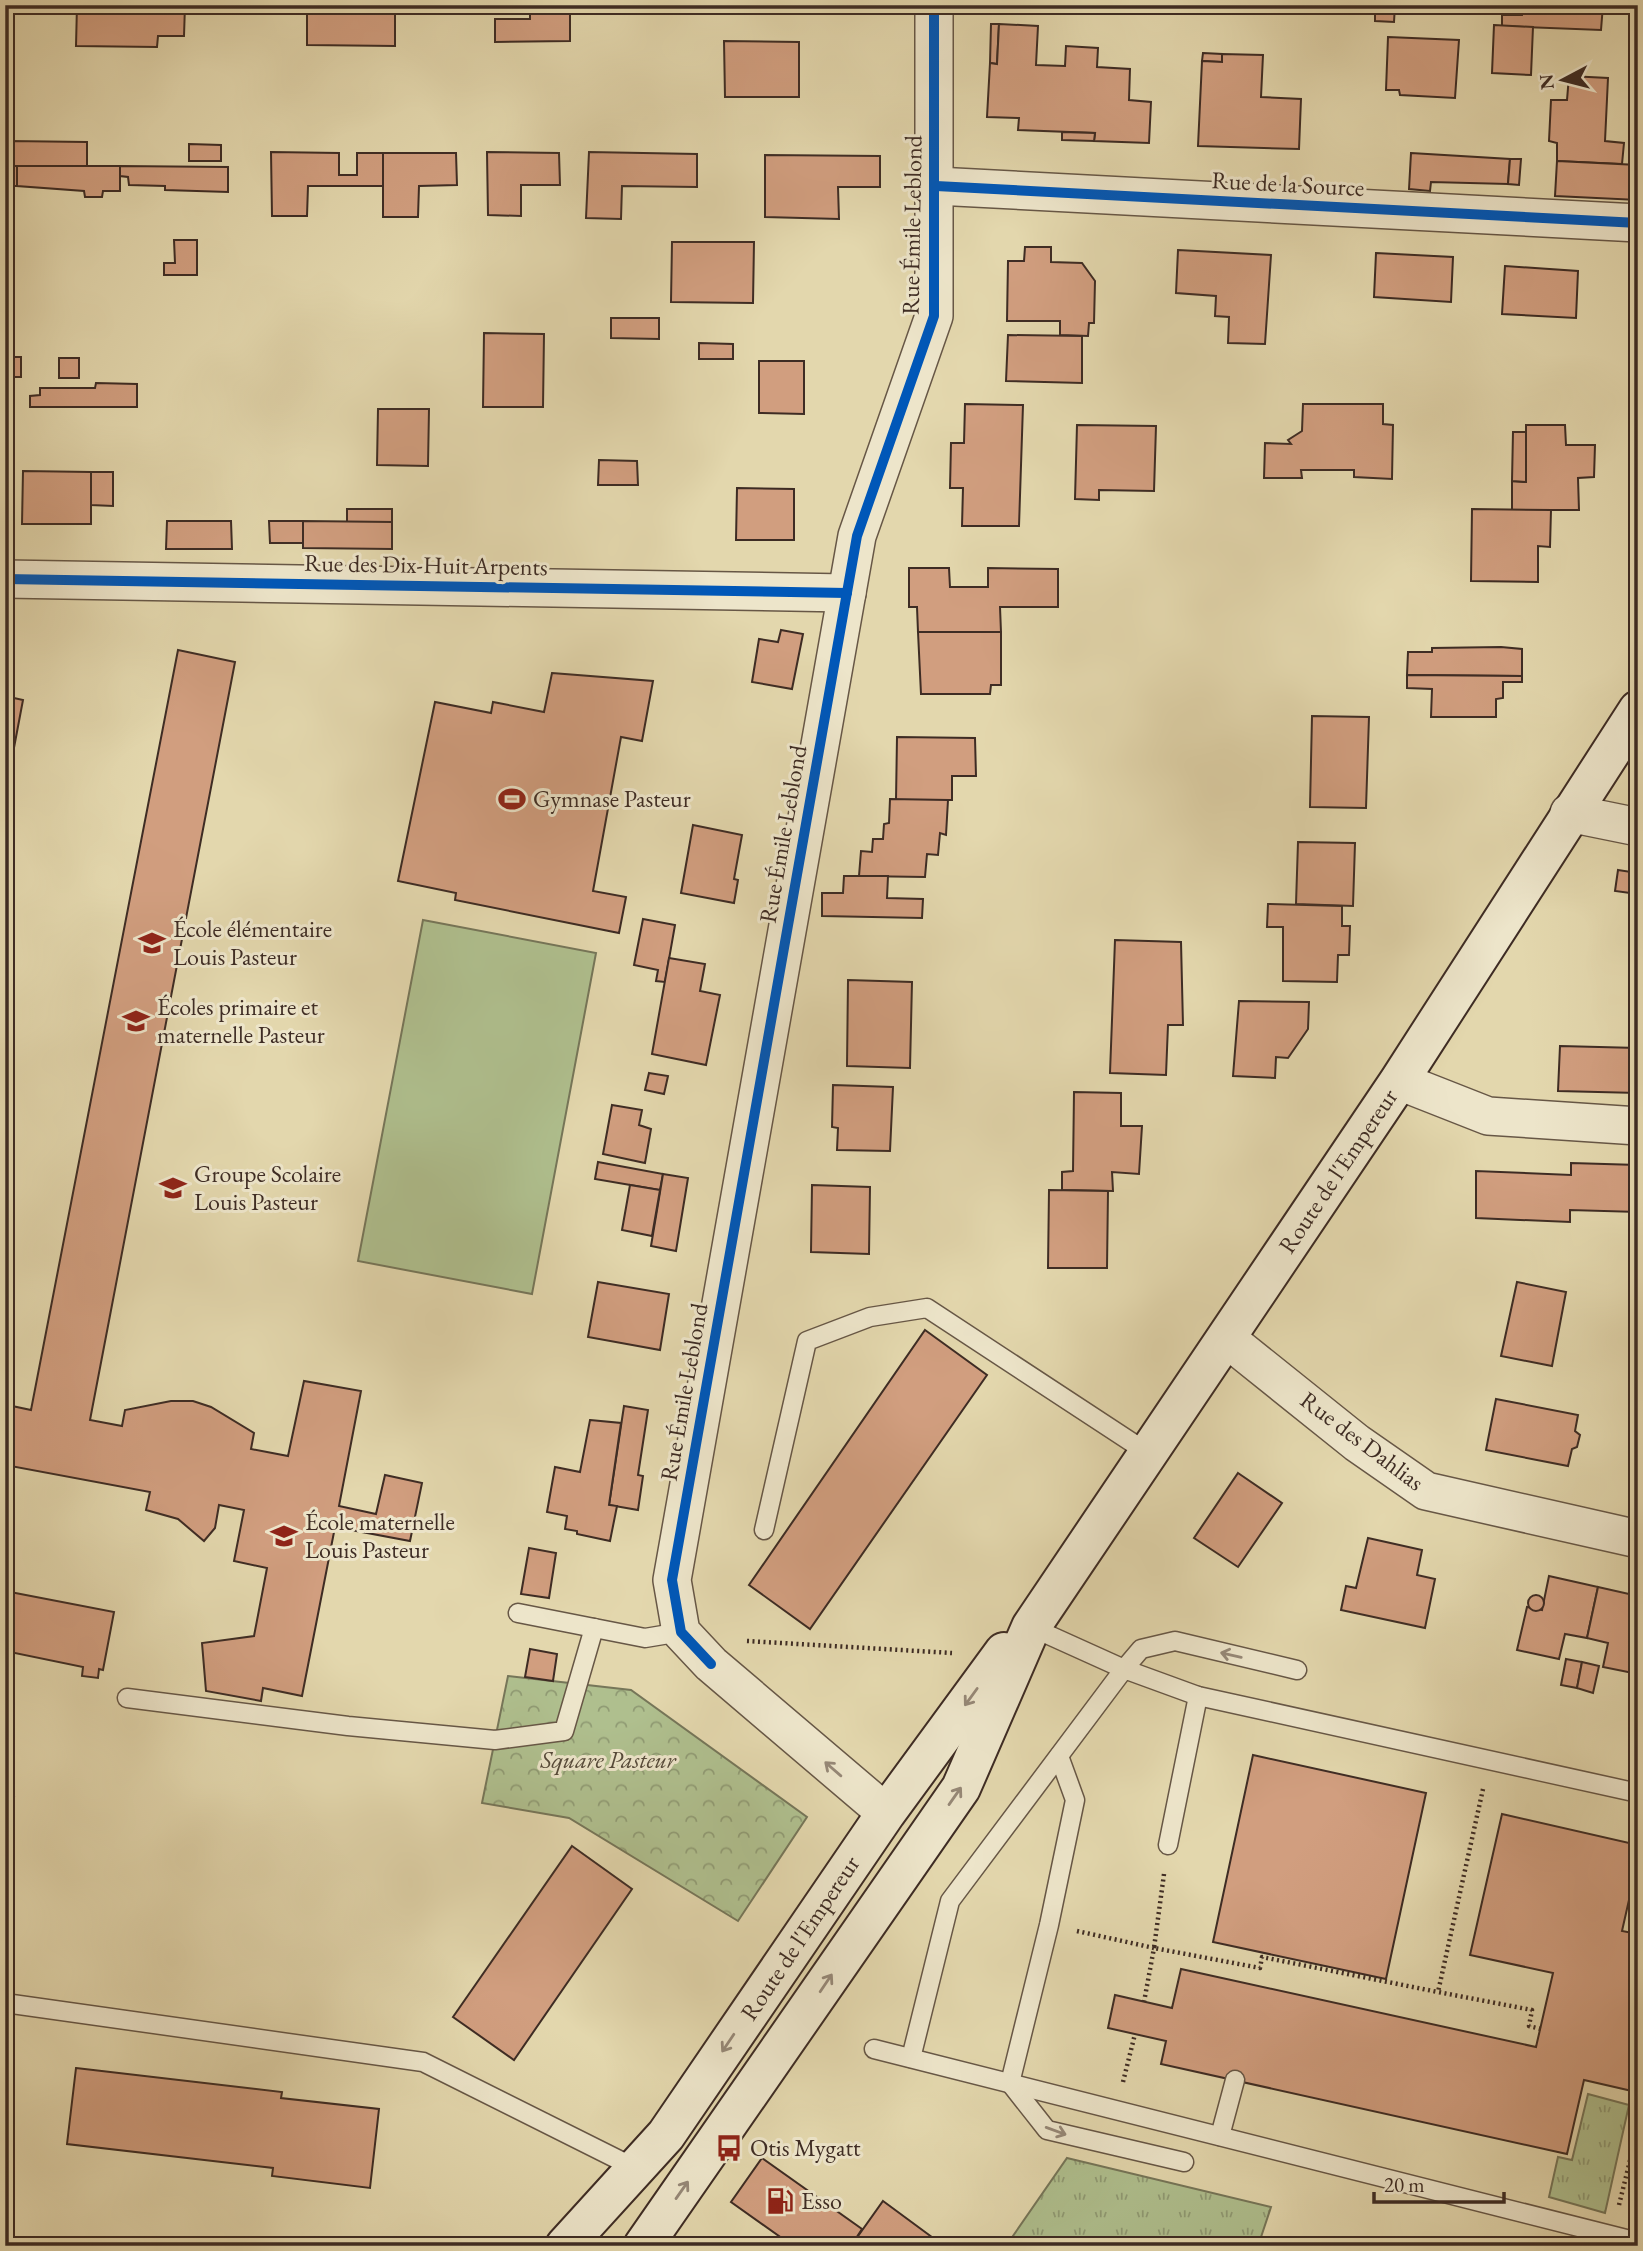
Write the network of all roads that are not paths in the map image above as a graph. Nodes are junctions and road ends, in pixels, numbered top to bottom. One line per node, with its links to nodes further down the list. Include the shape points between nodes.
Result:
1 (934, 5): 2 (street, Rue Émile Leblond)
2 (936, 186): 3 (street, Rue de la Source); 5 (street, Rue Émile Leblond, via 934,316 857,536)
3 (1638, 223)
4 (5, 579): 5 (street, Rue des Dix-Huit Arpents)
5 (847, 593): 18 (street, Rue Émile Leblond, via 672,1580)
6 (1638, 710): 7 (main road, Route de l'Empereur)
7 (1569, 813): 8 (street); 9 (main road, Route de l'Empereur)
8 (1638, 827)
9 (1399, 1081): 10 (street, via 1488,1116); 11 (main road, Route de l'Empereur)
10 (1638, 1126)
11 (1226, 1338): 12 (main road, Route de l'Empereur); 14 (street, Rue des Dahlias, via 1357,1443 1426,1491)
12 (1148, 1453): 13 (lane, via 927,1308 870,1317 807,1340); 16 (main road, Route de l'Empereur)
13 (764, 1530)
14 (1638, 1539)
15 (518, 1614): 17 (lane)
16 (1031, 1627): 19 (lane); 25 (main road, Route de l'Empereur, one-way to 25, via 1000,1656); 26 (main road, Route de l'Empereur, one-way to 16, via 961,1788)
17 (594, 1628): 18 (lane, via 645,1638); 22 (lane, via 564,1731 495,1740)
18 (681, 1632): 25 (street, one-way to 18, via 711,1664)
19 (1124, 1669): 20 (lane, one-way to 19, via 1175,1641 1141,1649); 21 (lane); 23 (lane)
20 (1297, 1670)
21 (1198, 1696): 24 (lane); 27 (lane)
22 (127, 1698)
23 (1059, 1756): 32 (lane, via 950,1901); 34 (lane, via 1075,1800)
24 (1638, 1793)
25 (886, 1813): 26 (main road); 28 (main road, Route de l'Empereur)
26 (922, 1842): 30 (main road, Route de l'Empereur, one-way to 26)
27 (1168, 1845)
28 (757, 1999): 30 (main road); 37 (main road, Route de l'Empereur, one-way to 37, via 667,2135)
29 (5, 2003): 37 (lane, via 423,2062)
30 (796, 2026): 40 (main road, Route de l'Empereur, one-way to 30)
31 (874, 2049): 32 (lane)
32 (911, 2058): 34 (lane)
33 (1235, 2080): 35 (lane)
34 (1010, 2083): 35 (lane); 36 (lane, one-way to 36, via 1047,2130)
35 (1220, 2136): 38 (lane)
36 (1184, 2162)
37 (638, 2169): 39 (main road, Route de l'Empereur)
38 (1638, 2242)
39 (565, 2246)
40 (643, 2246)

